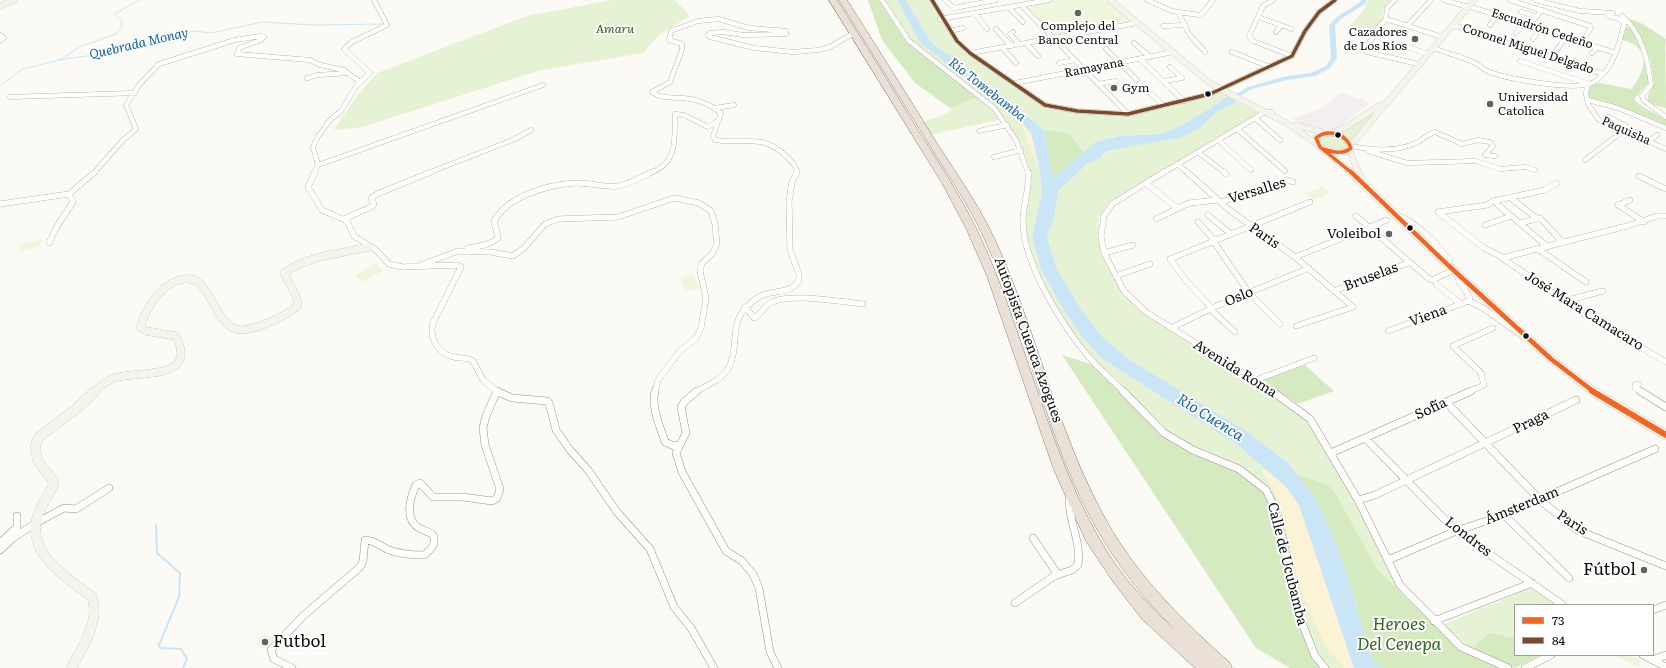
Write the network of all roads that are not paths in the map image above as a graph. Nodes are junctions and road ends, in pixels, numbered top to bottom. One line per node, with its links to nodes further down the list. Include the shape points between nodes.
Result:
1 (15, 0): 26 (main road)
2 (374, 0): 105 (street, via 387,26 352,42 344,49 369,71 369,75)
3 (833, 0): 60 (highway, Autopista Cuenca Azogues)
4 (843, 0): 264 (highway, Autopista Cuenca Azogues, via 980,219 1004,272 1079,478 1102,525 1156,600)
5 (882, 0): 128 (street, Calle de Ucubamba, via 909,41 994,108)
6 (932, 0): 38 (street)
7 (945, 0): 24 (street, via 954,8)
8 (970, 0): 24 (street)
9 (995, 0): 24 (street)
10 (1049, 0): 25 (street)
11 (1110, 0): 42 (main road)
12 (1115, 0): 110 (main road)
13 (1147, 0): 31 (street, via 1154,5)
14 (1214, 0): 31 (street, via 1202,14)
15 (1273, 0): 37 (street, via 1263,6)
16 (1335, 0): 87 (street, via 1319,12)
17 (1395, 0): 39 (street, via 1387,8)
18 (1431, 0): 51 (street)
19 (1444, 0): 28 (street, Escuadrón Cedeño)
20 (1474, 0): 28 (main road)
21 (1510, 0): 30 (street)
22 (1535, 0): 29 (street)
23 (1541, 0): 29 (street)
24 (974, 4)
25 (1021, 5): 27 (street); 66 (street)
26 (0, 6)
27 (1008, 7): 33 (street); 41 (street)
28 (1468, 7): 34 (street, Escuadrón Cedeño); 47 (main road)
29 (1572, 9): 125 (street, via 1612,13 1629,22 1643,47 1650,71 1651,85 1642,96 1644,101)
30 (1542, 10): 35 (street); 49 (street)
31 (1178, 12): 45 (street)
32 (1521, 12): 35 (street)
33 (974, 13): 38 (street); 54 (street)
34 (1497, 15): 43 (street, Escuadrón Cedeño); 44 (street)
35 (1536, 16): 48 (street)
36 (1608, 16): 84 (street, via 1620,19 1624,24)
37 (1258, 17): 46 (street); 87 (street, via 1250,39)
38 (941, 19): 57 (street)
39 (1386, 19): 51 (street); 63 (street, via 1372,35)
40 (1591, 19): 49 (street)
41 (1023, 22)
42 (1138, 23): 66 (street); 79 (main road)
43 (1524, 23): 48 (street, Escuadrón Cedeño); 61 (street)
44 (1490, 24)
45 (1184, 25): 50 (street); 80 (street)
46 (1281, 25): 56 (street); 59 (street)
47 (1453, 25): 64 (main road); 100 (street, Coronel Miguel Delgado)
48 (1529, 25): 53 (street, Escuadrón Cedeño)
49 (1587, 25): 69 (street, via 1591,28)
50 (1163, 26)
51 (1407, 26): 64 (street)
52 (963, 28): 57 (street)
53 (1540, 28): 65 (street, Escuadrón Cedeño); 67 (street)
54 (987, 29)
55 (996, 29): 73 (street)
56 (1292, 29)
57 (950, 31): 82 (street)
58 (1013, 32): 72 (street, via 1010,34)
59 (1276, 32)
60 (854, 33): 118 (street, via 824,49 783,52 748,47 708,36 710,33 720,32 781,35 786,34 785,31 749,28 719,19 698,21 674,28 668,38 682,44 682,50 670,82 652,92 665,98 692,99); 234 (highway, Autopista Cuenca Azogues, via 947,184 976,238 994,281)
61 (1516, 33)
62 (0, 35): 68 (street, via 4,38)
63 (1374, 36): 85 (street); 95 (street, via 1364,50)
64 (1442, 37): 76 (main road)
65 (1566, 37): 69 (street, Escuadrón Cedeño); 78 (street)
66 (1053, 38): 70 (street); 90 (street)
67 (1533, 39)
68 (0, 41)
69 (1582, 42): 75 (street, Escuadrón Cedeño)
70 (1026, 43): 72 (street); 86 (street)
71 (1134, 43): 88 (street)
72 (1019, 44): 73 (street)
73 (1011, 46): 74 (street)
74 (1002, 47): 82 (street); 94 (street)
75 (1598, 47): 83 (street); 84 (street, Escuadrón Cedeño)
76 (1433, 48): 85 (main road); 109 (street, via 1474,62 1492,73)
77 (1106, 49): 93 (street)
78 (1556, 51)
79 (1173, 52): 88 (street, Ramayana); 110 (main road, via 1204,79)
80 (1205, 52)
81 (1232, 52): 97 (street)
82 (970, 53): 106 (street)
83 (1592, 53)
84 (1616, 53): 100 (street)
85 (1428, 54): 95 (main road)
86 (1038, 56)
87 (1292, 56): 97 (street)
88 (1150, 57): 89 (street, Ramayana)
89 (1140, 59): 93 (street, Ramayana); 104 (street)
90 (1075, 60): 92 (street); 98 (street)
91 (1520, 61): 109 (street)
92 (1059, 63)
93 (1119, 63): 98 (street, Ramayana); 103 (street)
94 (1016, 64)
95 (1418, 64): 120 (main road)
96 (1170, 67): 104 (street, via 1182,78)
97 (1270, 67): 110 (street)
98 (1084, 70): 106 (street, Ramayana); 108 (street)
99 (349, 73): 101 (street); 105 (street); 112 (street, via 305,59 237,54 239,48 264,37 255,36 159,64 139,85)
100 (1604, 74): 109 (street)
101 (307, 78)
102 (1116, 80): 108 (street)
103 (1137, 80)
104 (1164, 81): 115 (street)
105 (360, 82): 149 (street, via 341,111 330,120 317,138 313,147)
106 (1015, 83): 123 (street, via 1053,107 1103,114)
107 (543, 84): 149 (street)
108 (1098, 84): 123 (street)
109 (1582, 86): 114 (street, Paquisha)
110 (1225, 90): 115 (street); 121 (main road)
111 (1148, 91): 117 (street)
112 (135, 93): 113 (street); 160 (street, via 126,105 136,129 122,141 99,169)
113 (10, 97)
114 (1588, 100): 119 (street); 133 (street, Paquisha, via 1596,118)
115 (1184, 101): 117 (street)
116 (734, 105): 118 (street)
117 (1164, 106): 123 (street)
118 (716, 108): 126 (street, via 721,113)
119 (1618, 108): 122 (street); 129 (street)
120 (1378, 109): 134 (main road, via 1340,130); 139 (main road)
121 (1269, 112): 127 (street, Avenida Roma); 134 (main road, via 1306,129); 140 (main road)
122 (1614, 112)
123 (1128, 114)
124 (1608, 117): 133 (street, via 1626,123)
125 (1666, 117)
126 (721, 118): 190 (street, via 708,127 699,125 682,114 675,114 674,151 669,160 656,171 618,186 575,183 539,190 507,205 499,212 494,221 498,238 492,244); 209 (street, via 713,136 715,140 752,140 772,144 792,161 797,170 789,201 790,250 799,280 790,290 766,294 756,298)
127 (1255, 118): 130 (street, Avenida Roma); 137 (street)
128 (1007, 125): 132 (street); 142 (street, Calle de Ucubamba)
129 (1666, 128)
130 (1236, 129): 136 (street, Avenida Roma); 152 (street)
131 (531, 130): 172 (street, via 515,139 377,194 371,198 373,206)
132 (979, 131)
133 (1621, 131): 138 (street, Paquisha); 147 (street)
134 (1327, 134): 139 (main road, via 1345,138); 140 (main road, via 1316,138)
135 (1656, 135): 138 (street)
136 (1218, 140): 144 (street, Avenida Roma); 150 (street)
137 (1280, 140)
138 (1649, 141): 141 (street, Paquisha)
139 (1350, 147): 140 (main road, via 1335,153); 143 (street); 156 (main road)
140 (1322, 148): 156 (main road)
141 (1666, 149)
142 (1021, 150): 145 (street); 265 (street, Calle de Ucubamba, via 1029,181 1023,224 1032,265 1067,328 1088,356 1164,433 1193,450 1239,469 1266,490 1273,504 1283,540 1295,605 1315,656)
143 (1365, 150): 146 (street, via 1412,145 1435,132 1462,144 1478,140 1490,142 1493,146 1485,153); 151 (street, via 1385,154 1407,164 1480,162 1501,169 1525,166)
144 (1198, 152): 148 (street, Avenida Roma); 153 (street)
145 (994, 156)
146 (1495, 156)
147 (1585, 160)
148 (1177, 164): 158 (street, Avenida Roma); 163 (street, Paris)
149 (318, 165): 172 (street, via 308,187 322,210)
150 (1251, 170)
151 (1535, 170)
152 (1285, 172)
153 (1226, 174)
154 (1639, 176): 159 (street)
155 (1293, 182): 163 (street, Versalles, via 1288,180)
156 (1362, 182): 198 (main road)
157 (1557, 183): 193 (street, José Mara Camacaro, via 1545,190 1493,201 1487,205 1438,212 1489,252)
158 (1147, 184): 167 (street); 191 (street, Avenida Roma, via 1107,209 1101,232)
159 (1666, 189)
160 (70, 194): 165 (street); 184 (street, via 73,202)
161 (1513, 200): 174 (street)
162 (1630, 200): 177 (street, via 1618,205)
163 (1219, 201): 167 (street, Versalles, via 1189,203); 180 (street, Paris)
164 (1310, 202): 180 (street)
165 (0, 204)
166 (1497, 204): 170 (street)
167 (1177, 208): 173 (street, Versalles)
168 (1208, 215): 182 (street)
169 (1356, 216): 181 (street, Bruselas)
170 (1511, 216): 178 (street); 179 (street)
171 (1666, 216): 177 (street, via 1657,216)
172 (344, 219): 187 (street, via 354,236)
173 (1156, 219)
174 (1541, 219): 178 (street); 185 (street)
175 (1387, 220): 181 (street)
176 (1198, 222): 183 (street)
177 (1644, 222): 185 (street)
178 (1520, 223): 188 (street)
179 (1485, 225)
180 (1252, 227): 182 (street); 192 (street, Paris)
181 (1370, 227): 192 (street); 194 (street, Bruselas)
182 (1231, 234): 183 (street)
183 (1215, 241): 204 (street); 210 (street, via 1170,259)
184 (49, 243)
185 (1563, 243): 188 (street)
186 (1133, 245): 191 (street)
187 (369, 247): 196 (street, via 393,266); 239 (main road, via 310,261 284,272 297,298 298,306 291,312 249,330 232,328 203,286 194,278 181,278 164,289 152,304 140,327 146,331 176,336 181,347 180,359 172,367 159,372 109,380 39,437 35,443 35,453 54,482 52,492)
188 (1548, 247): 189 (street)
189 (1538, 249): 193 (street); 200 (street)
190 (458, 251): 196 (street); 229 (street, via 513,256 526,248 542,227 550,222 624,215 674,198 707,207 714,220 717,244 702,264 700,271 706,298 701,328 696,338 680,351 658,380 653,399 656,418 665,442 674,446)
191 (1104, 253): 199 (street, Avenida Roma)
192 (1295, 257): 197 (street, Paris)
193 (1502, 258): 206 (street, José Mara Camacaro)
194 (1408, 262): 198 (street, Bruselas, via 1432,280); 202 (street, Bruselas)
195 (1150, 264): 199 (street)
196 (414, 267): 222 (street, via 461,267 432,326 431,337 446,354 474,362 482,379)
197 (1308, 268): 202 (street, Paris); 204 (street, Oslo)
198 (1453, 269): 205 (street, via 1470,298); 217 (main road)
199 (1116, 276): 213 (street, Avenida Roma, via 1132,300)
200 (1586, 282)
201 (1436, 284): 208 (street)
202 (1334, 291): 212 (street, Paris, via 1352,306 1352,309)
203 (1603, 291): 206 (street)
204 (1249, 293): 210 (street, Oslo); 211 (street)
205 (1468, 301): 208 (street, Viena); 217 (street, via 1482,307 1508,328)
206 (1564, 301): 219 (street, José Mara Camacaro)
207 (863, 304): 209 (street, via 818,299 776,301 765,306 760,315 754,318)
208 (1462, 304): 215 (street, Viena)
209 (746, 307): 229 (street, via 734,339 732,361 728,368 712,383 686,399 682,405 681,413 686,433)
210 (1211, 309): 213 (street, Oslo); 216 (street)
211 (1280, 324)
212 (1296, 326)
213 (1171, 328): 220 (street, Avenida Roma)
214 (1493, 328): 224 (street, Sofía, via 1453,346 1481,373 1484,385)
215 (1388, 331)
216 (1235, 332)
217 (1533, 343): 226 (main road, via 1592,391)
218 (1314, 358): 220 (street)
219 (1666, 362)
220 (1256, 380): 231 (street, Avenida Roma, via 1310,419)
221 (1639, 384): 225 (street, via 1635,385 1635,388)
222 (497, 391): 260 (street, via 483,428 485,445 500,489 497,498 486,500 433,497 420,483 416,486 410,517 414,524 433,535 431,550 424,555 398,553 372,540 365,540 364,559 358,568 300,620 272,650 274,659); 261 (street, via 512,399 549,403 550,416 556,430 617,512 650,549 674,607 691,628)
223 (1576, 400): 228 (street, Praga)
224 (1446, 402): 227 (street, Sofía); 228 (street, Paris)
225 (1666, 407)
226 (1666, 436)
227 (1366, 439): 231 (street, Sofía); 232 (street, Londres)
228 (1484, 444): 232 (street, Praga); 236 (street, Paris)
229 (679, 445): 262 (street, via 676,453 682,472 720,542 726,551 739,557 754,572 767,647)
230 (1655, 449): 236 (street, Ámsterdam)
231 (1331, 452): 235 (street, Avenida Roma)
232 (1406, 480): 235 (street, Praga); 240 (street, Londres)
233 (109, 488): 239 (street, via 76,509 64,508)
234 (1070, 494): 246 (street, via 1068,505 1080,558 1078,565 1072,570); 263 (highway, Autopista Cuenca Azogues, via 1095,544 1126,588 1155,623)
235 (1358, 500): 244 (street, Avenida Roma)
236 (1540, 500): 237 (street, Ámsterdam); 245 (street, Paris, via 1577,530)
237 (1504, 515): 240 (street, Ámsterdam); 247 (street)
238 (16, 516): 242 (street, via 17,526)
239 (36, 523): 243 (street); 259 (main road, via 35,535 38,546 47,559 92,597 96,604 94,618 83,648)
240 (1456, 532): 244 (street, Ámsterdam); 248 (street, Londres)
241 (1033, 538): 246 (street)
242 (0, 543)
243 (0, 550)
244 (1388, 560): 253 (street, Avenida Roma, via 1400,585)
245 (1666, 566)
246 (1058, 575): 249 (street)
247 (1570, 578)
248 (1532, 583): 250 (street, Londres); 253 (street)
249 (1015, 603)
250 (1562, 604)
251 (1666, 605): 252 (street)
252 (1654, 610)
253 (1434, 621): 266 (street, Avenida Roma, via 1461,647)
254 (1666, 654): 257 (street)
255 (1550, 656): 267 (street)
256 (1645, 656): 257 (street)
257 (1652, 660): 258 (street)
258 (1666, 667)
259 (71, 668)
260 (292, 668)
261 (714, 668)
262 (778, 668)
263 (1206, 668)
264 (1225, 668)
265 (1325, 668)
266 (1508, 668)
267 (1525, 668)

